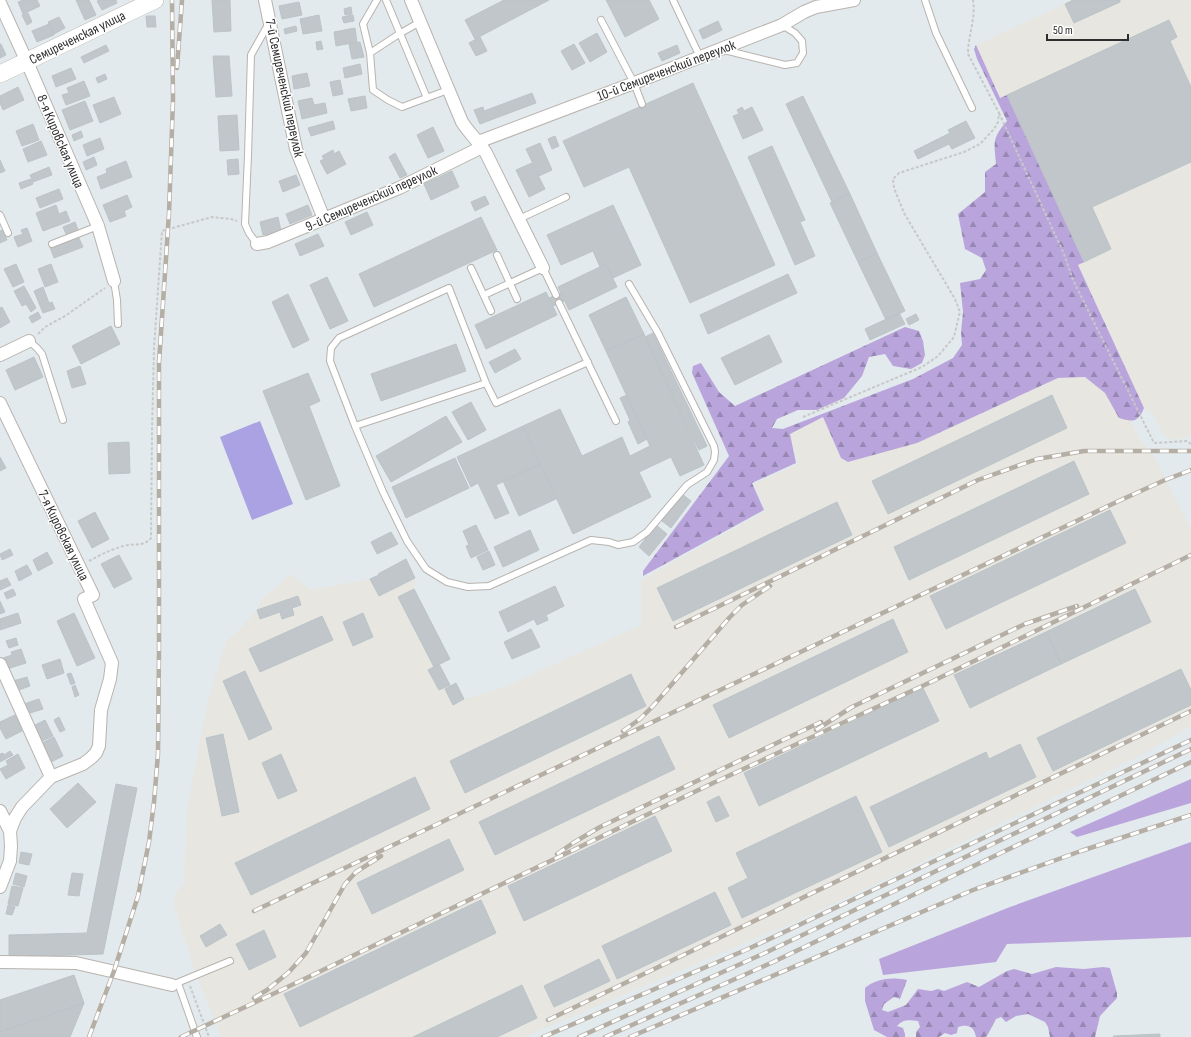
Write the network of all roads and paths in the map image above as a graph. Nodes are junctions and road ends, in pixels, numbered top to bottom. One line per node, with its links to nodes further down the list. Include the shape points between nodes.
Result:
1 (155, 0): 11 (main road, Семиреченская улица)
2 (265, 0): 13 (street, 7-й Семиреченский переулок)
3 (377, 0): 18 (lane, via 363,24)
4 (386, 0): 16 (lane)
5 (411, 0): 14 (street)
6 (672, 0): 19 (lane)
7 (854, 0): 15 (street, 10-й Семиреченский переулок, via 816,7)
8 (925, 0): 26 (lane, via 936,33)
9 (973, 0): 27 (path, via 968,54)
10 (0, 4): 20 (street, 8-я Кировская улица)
11 (133, 6): 20 (main road, Семиреченская улица)
12 (601, 20): 22 (lane)
13 (270, 22): 31 (street, 7-й Семиреченский переулок, via 296,149); 33 (lane, via 251,54)
14 (420, 22): 16 (lane); 23 (street)
15 (782, 25): 17 (street, 10-й Семиреченский переулок); 17 (lane, via 802,41 803,53 797,63 785,66)
16 (399, 34): 18 (lane); 24 (lane)
17 (721, 49): 19 (street, 10-й Семиреченский переулок)
18 (370, 53): 24 (lane, via 373,90 402,106)
19 (700, 57): 22 (street, 10-й Семиреченский переулок)
20 (27, 62): 21 (main road, Семиреченская улица); 34 (street, 8-я Кировская улица)
21 (0, 74)
22 (634, 83): 25 (lane); 28 (street, 10-й Семиреченский переулок)
23 (448, 90): 24 (lane); 28 (street, via 462,122)
24 (426, 98)
25 (642, 104)
26 (972, 108)
27 (999, 113): 56 (path, via 994,129 980,144 964,152 899,173 893,179 904,213 955,299 960,312 954,337 938,356 922,366); 60 (path, via 1064,254 1073,280 1154,443 1187,441)
28 (480, 145): 31 (street, 9-й Семиреченский переулок, via 399,188); 32 (street)
29 (566, 197): 32 (lane)
30 (0, 215): 35 (lane)
31 (324, 219): 37 (street, 9-й Семиреченский переулок)
32 (519, 219): 40 (street)
33 (245, 224): 37 (lane); 61 (path, via 212,217 162,231 154,356 151,538 144,544 125,545)
34 (98, 226): 36 (lane); 41 (street, 8-я Кировская улица)
35 (8, 233)
36 (52, 244)
37 (258, 244)
38 (497, 256): 42 (lane)
39 (471, 268): 44 (lane)
40 (543, 268): 42 (lane); 45 (lane)
41 (114, 281): 49 (lane); 50 (path, via 45,327)
42 (510, 283): 44 (lane); 46 (lane)
43 (629, 284): 59 (lane, via 658,333 715,452 714,460 707,472 687,486 647,532 633,542 618,545 591,540 489,586 468,587 447,582 426,569 407,541 382,492)
44 (484, 295): 48 (lane)
45 (556, 295)
46 (517, 299)
47 (559, 303): 52 (lane)
48 (491, 311)
49 (118, 324)
50 (29, 341): 51 (street); 57 (lane, via 42,354)
51 (0, 355)
52 (588, 362): 53 (lane, via 496,403); 58 (lane)
53 (486, 383): 59 (lane); 59 (lane, via 449,288 339,338 332,348 330,361)
54 (0, 403): 55 (street, 7-я Кировская улица)
55 (3, 417): 61 (street, 7-я Кировская улица)
56 (803, 417)
57 (63, 420)
58 (616, 420)
59 (355, 426)
60 (1191, 444)
61 (79, 566): 63 (street, 7-я Кировская улица, via 93,595 84,599 112,663 110,679 101,710 99,746 96,753 83,764)
62 (0, 664): 63 (street)
63 (51, 777): 65 (street, via 22,807)
64 (0, 811): 65 (street)
65 (10, 832): 66 (street, via 10,861)
66 (0, 887)
67 (230, 961): 69 (lane)
68 (0, 962): 70 (street, via 76,963)
69 (187, 979): 70 (lane); 72 (path)
70 (175, 984): 71 (lane)
71 (197, 1037)
72 (208, 1037)

